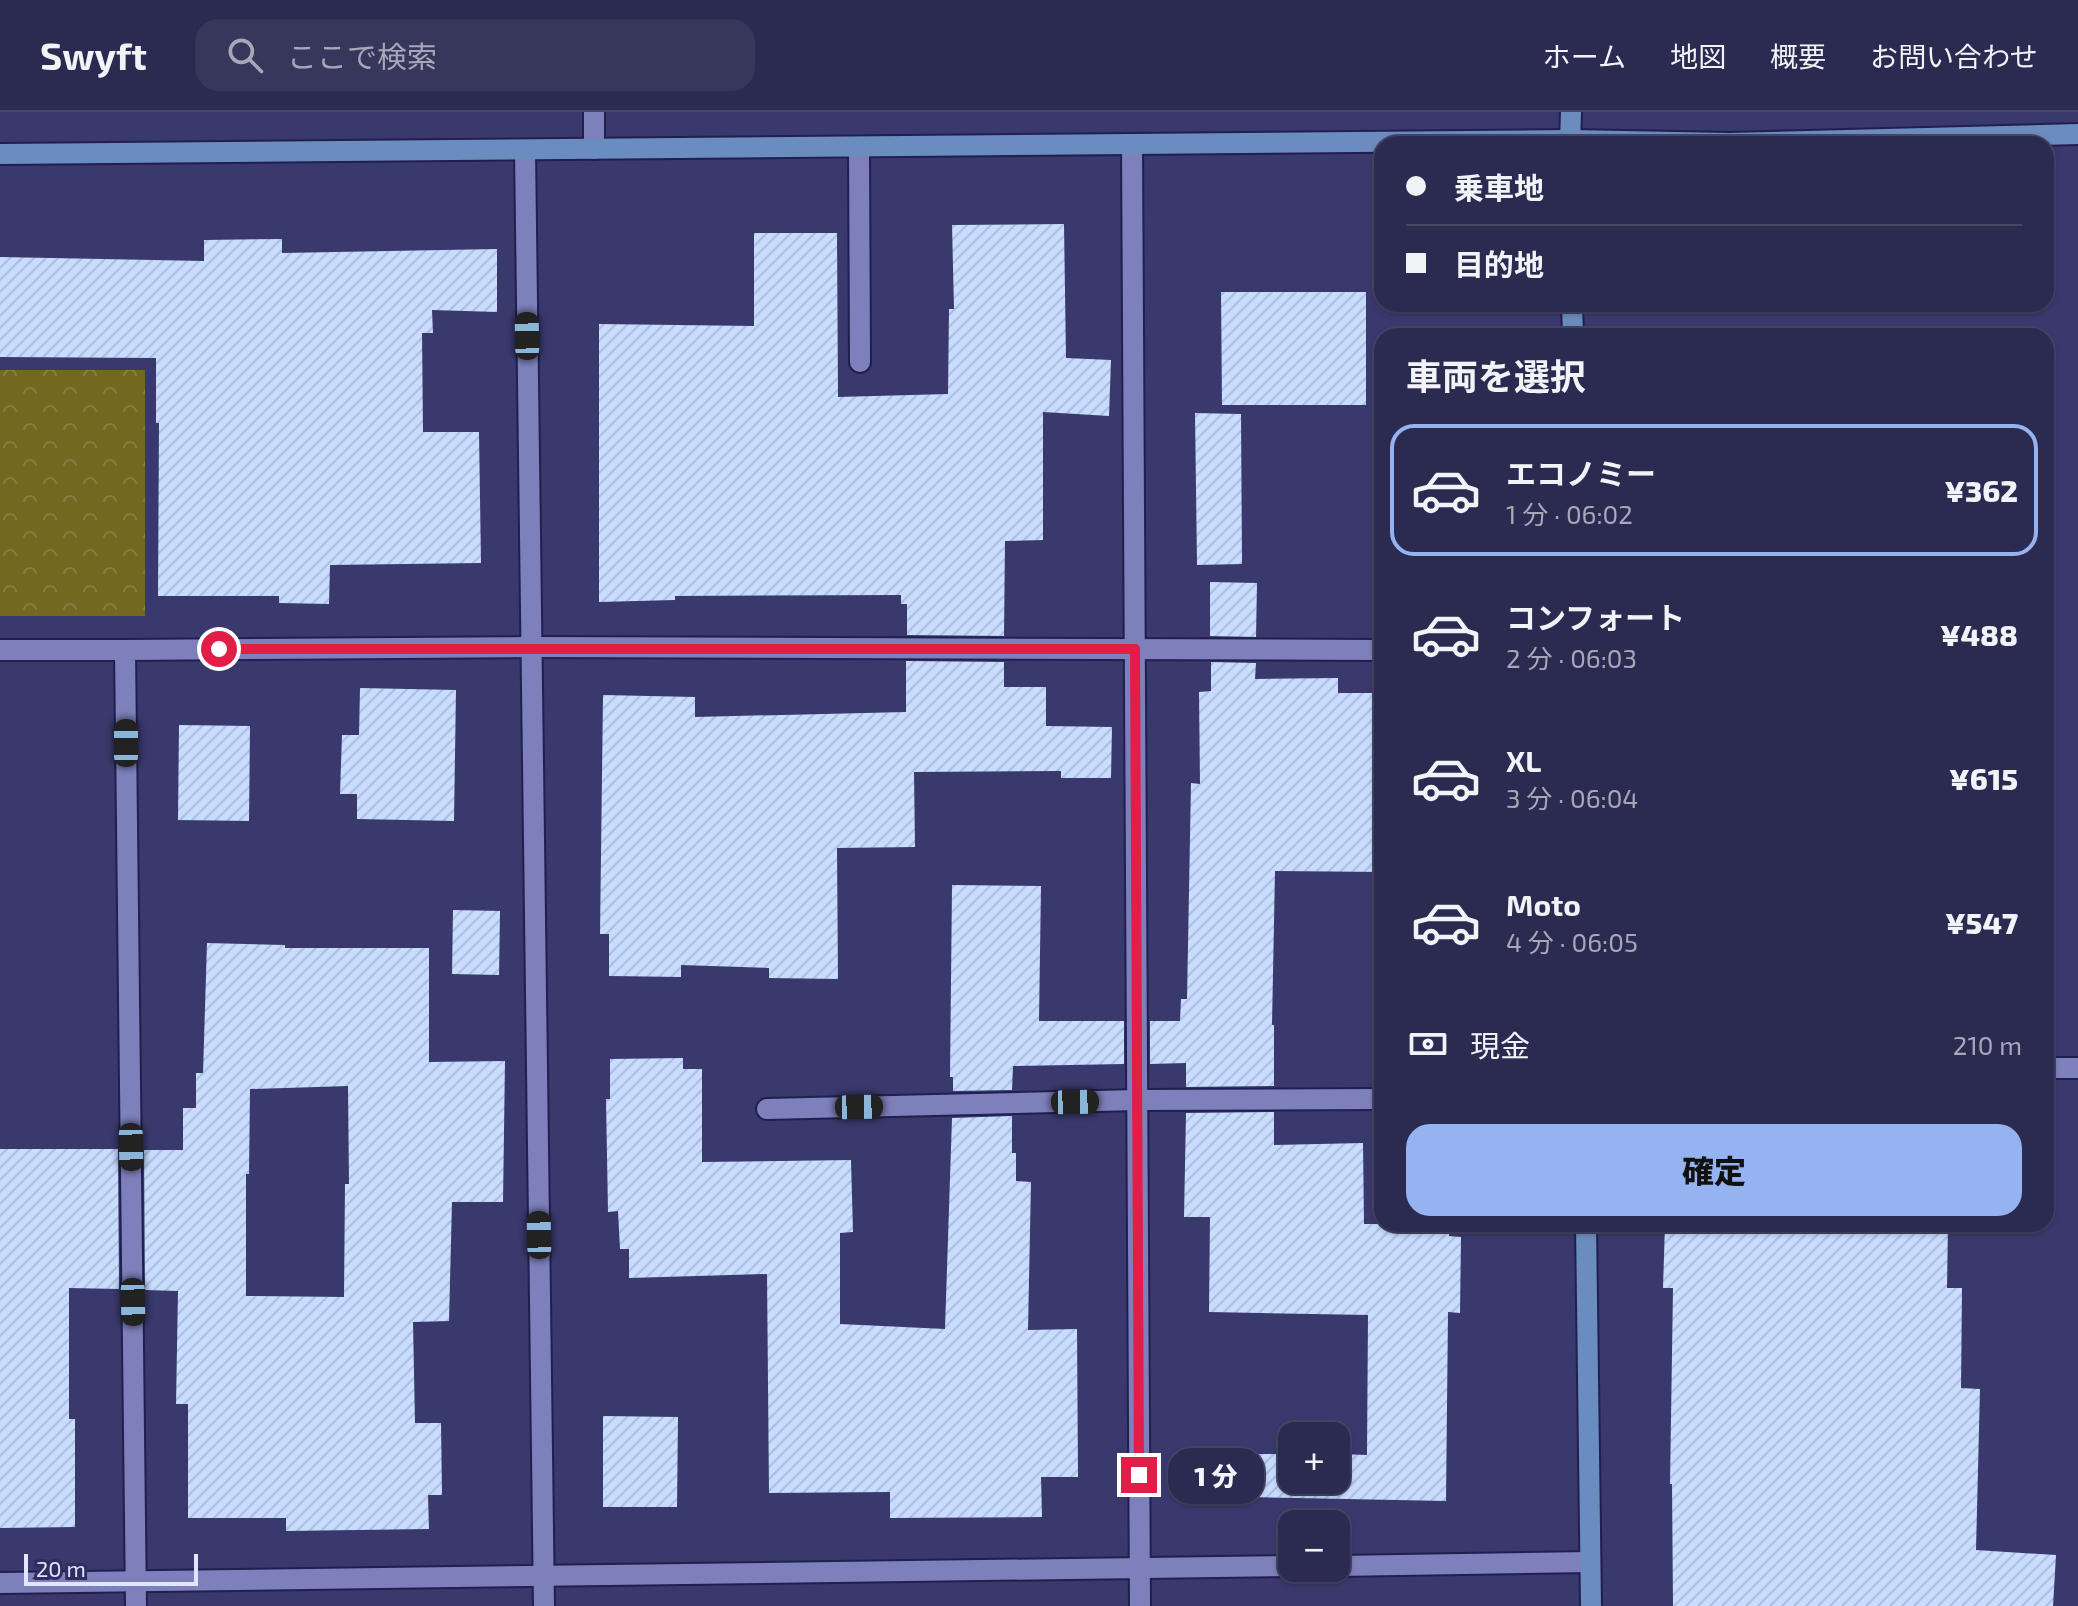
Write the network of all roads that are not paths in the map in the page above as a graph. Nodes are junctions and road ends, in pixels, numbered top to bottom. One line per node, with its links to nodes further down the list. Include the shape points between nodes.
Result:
1 (594, 112): 9 (street)
2 (1571, 112): 4 (street)
3 (2078, 134): 5 (street)
4 (1570, 136)
5 (2000, 136)
6 (1374, 143): 7 (street)
7 (1132, 144): 8 (street); 14 (street)
8 (859, 147): 9 (street); 12 (street)
9 (594, 149): 10 (street)
10 (525, 150): 11 (street); 13 (street)
11 (0, 154)
12 (860, 362)
13 (531, 647): 14 (street); 16 (street); 28 (street)
14 (1135, 649): 17 (street); 21 (street)
15 (0, 650): 16 (street)
16 (125, 650): 29 (street)
17 (1374, 650)
18 (2054, 1068): 19 (street)
19 (2078, 1068)
20 (1374, 1099): 21 (street)
21 (1137, 1100): 22 (street); 27 (street)
22 (767, 1109)
23 (1586, 1232): 24 (street)
24 (1590, 1562): 26 (street); 34 (street)
25 (1278, 1566): 27 (street)
26 (1350, 1566)
27 (1140, 1568): 28 (street); 33 (street)
28 (544, 1576): 29 (street); 32 (street)
29 (136, 1581): 30 (street); 31 (street)
30 (0, 1583)
31 (136, 1606)
32 (544, 1606)
33 (1140, 1606)
34 (1591, 1606)

